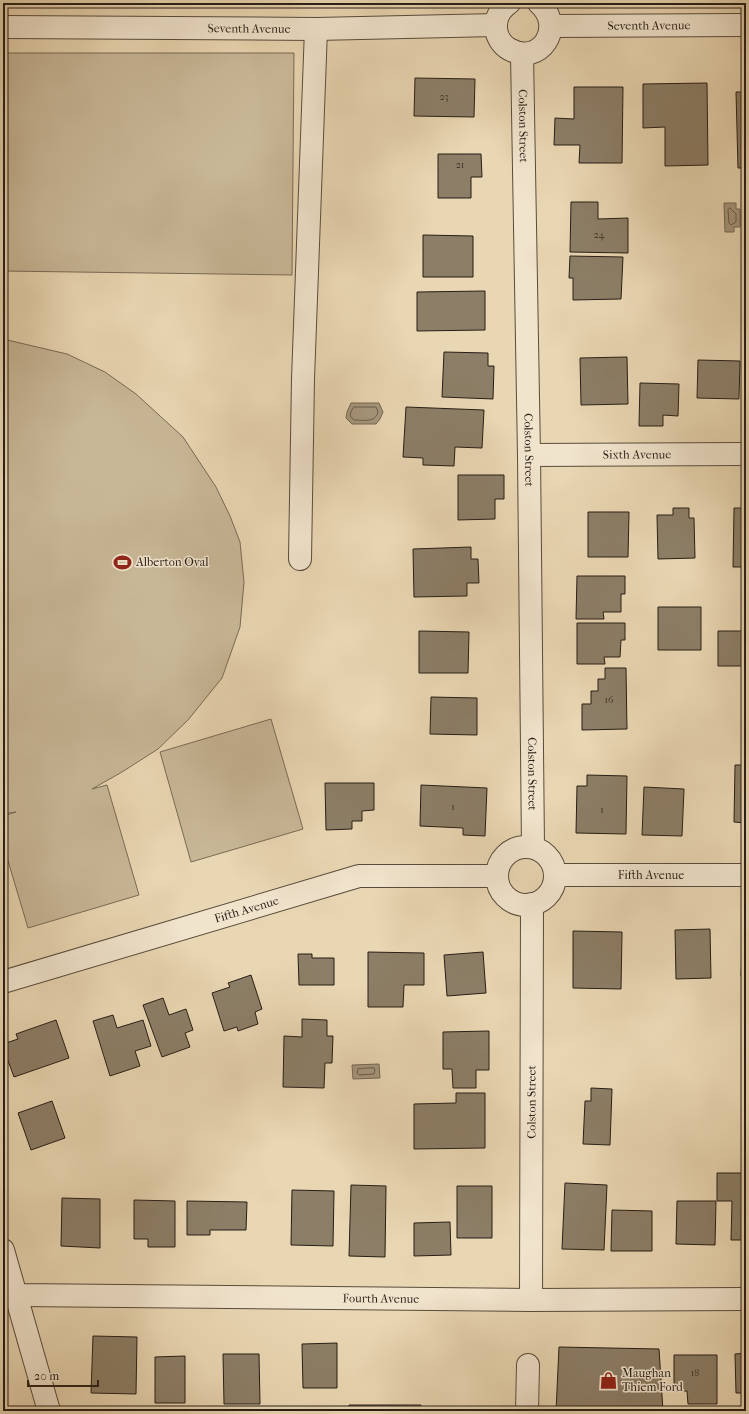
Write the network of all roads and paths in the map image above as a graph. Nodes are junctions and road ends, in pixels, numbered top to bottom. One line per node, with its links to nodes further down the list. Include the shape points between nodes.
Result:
1 (508, 3): 3 (street, via 500,10)
2 (539, 3): 5 (street, via 550,16)
3 (496, 25): 7 (street, Seventh Avenue); 8 (street, via 497,34 504,45)
4 (746, 25): 5 (street, Seventh Avenue)
5 (551, 26): 8 (street, via 550,35 543,46 531,53)
6 (3, 27): 7 (street, Seventh Avenue)
7 (316, 29): 11 (street, via 303,379)
8 (522, 54): 10 (street, Colston Street)
9 (746, 454): 10 (street, Sixth Avenue)
10 (529, 455): 12 (street, Colston Street)
11 (300, 559)
12 (533, 847): 13 (street, via 549,858); 15 (street, via 520,846 511,850 503,857)
13 (555, 875): 14 (street, Fifth Avenue); 16 (street, via 548,894 541,901)
14 (746, 875)
15 (496, 876): 16 (street, via 498,886 504,895 521,905); 17 (street, Fifth Avenue, via 359,876)
16 (532, 904): 21 (street, Colston Street)
17 (3, 982)
18 (3, 1250): 19 (street)
19 (9, 1295): 21 (street, Fourth Avenue); 23 (street)
20 (746, 1299): 21 (street, Fourth Avenue)
21 (531, 1300)
22 (528, 1364): 24 (street)
23 (50, 1411)
24 (526, 1411)

